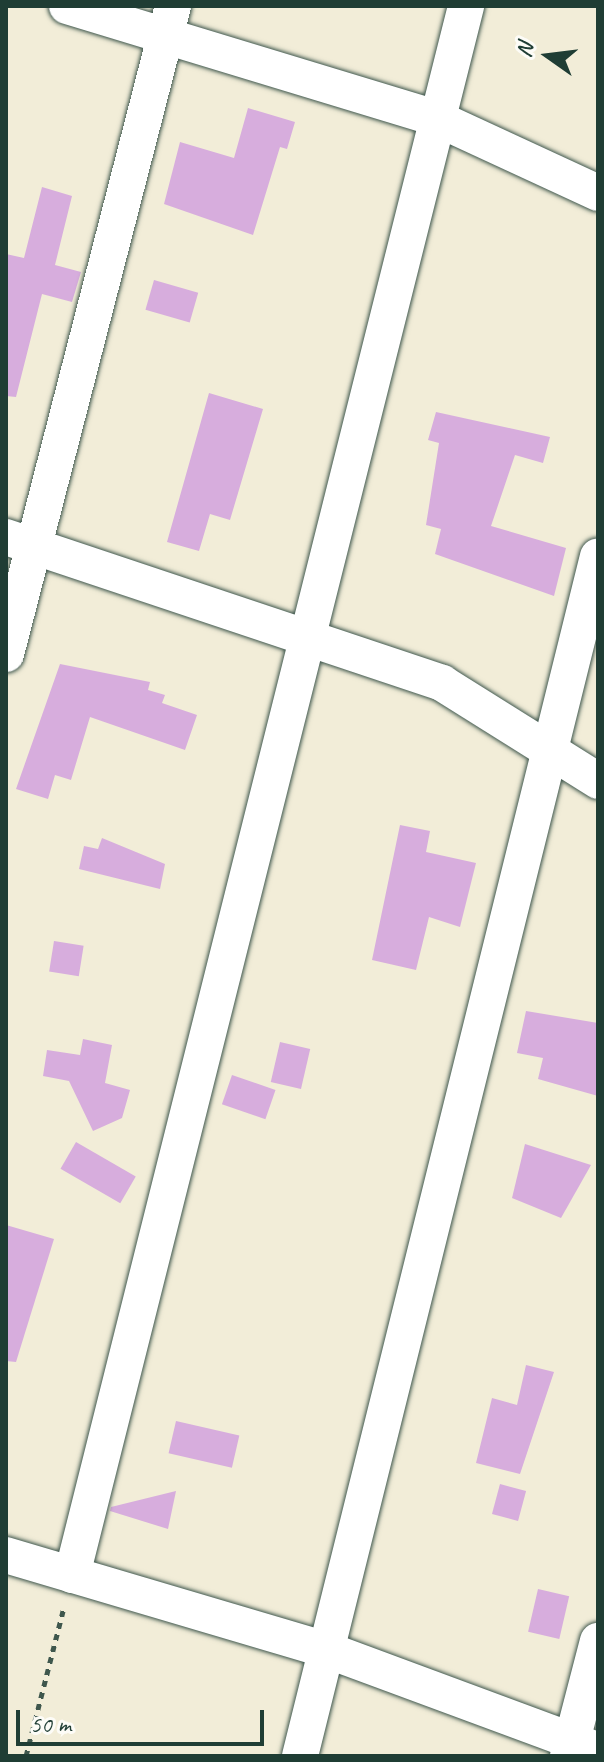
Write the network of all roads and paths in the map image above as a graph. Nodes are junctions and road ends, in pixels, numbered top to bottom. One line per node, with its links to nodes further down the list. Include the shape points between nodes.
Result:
1 (67, 6): 3 (street)
2 (466, 6): 4 (street)
3 (169, 22): 4 (street); 6 (street)
4 (438, 119): 5 (street); 8 (street)
5 (598, 193)
6 (20, 542): 8 (street); 9 (street)
7 (598, 556): 10 (street)
8 (307, 638): 10 (street, via 442,683); 13 (street)
9 (6, 654)
10 (553, 746): 11 (street); 15 (street)
11 (598, 781)
12 (6, 1555): 13 (street)
13 (72, 1575): 15 (street); 17 (path)
14 (598, 1641): 16 (street)
15 (327, 1650): 16 (street); 18 (street)
16 (580, 1748)
17 (26, 1756)
18 (300, 1756)

